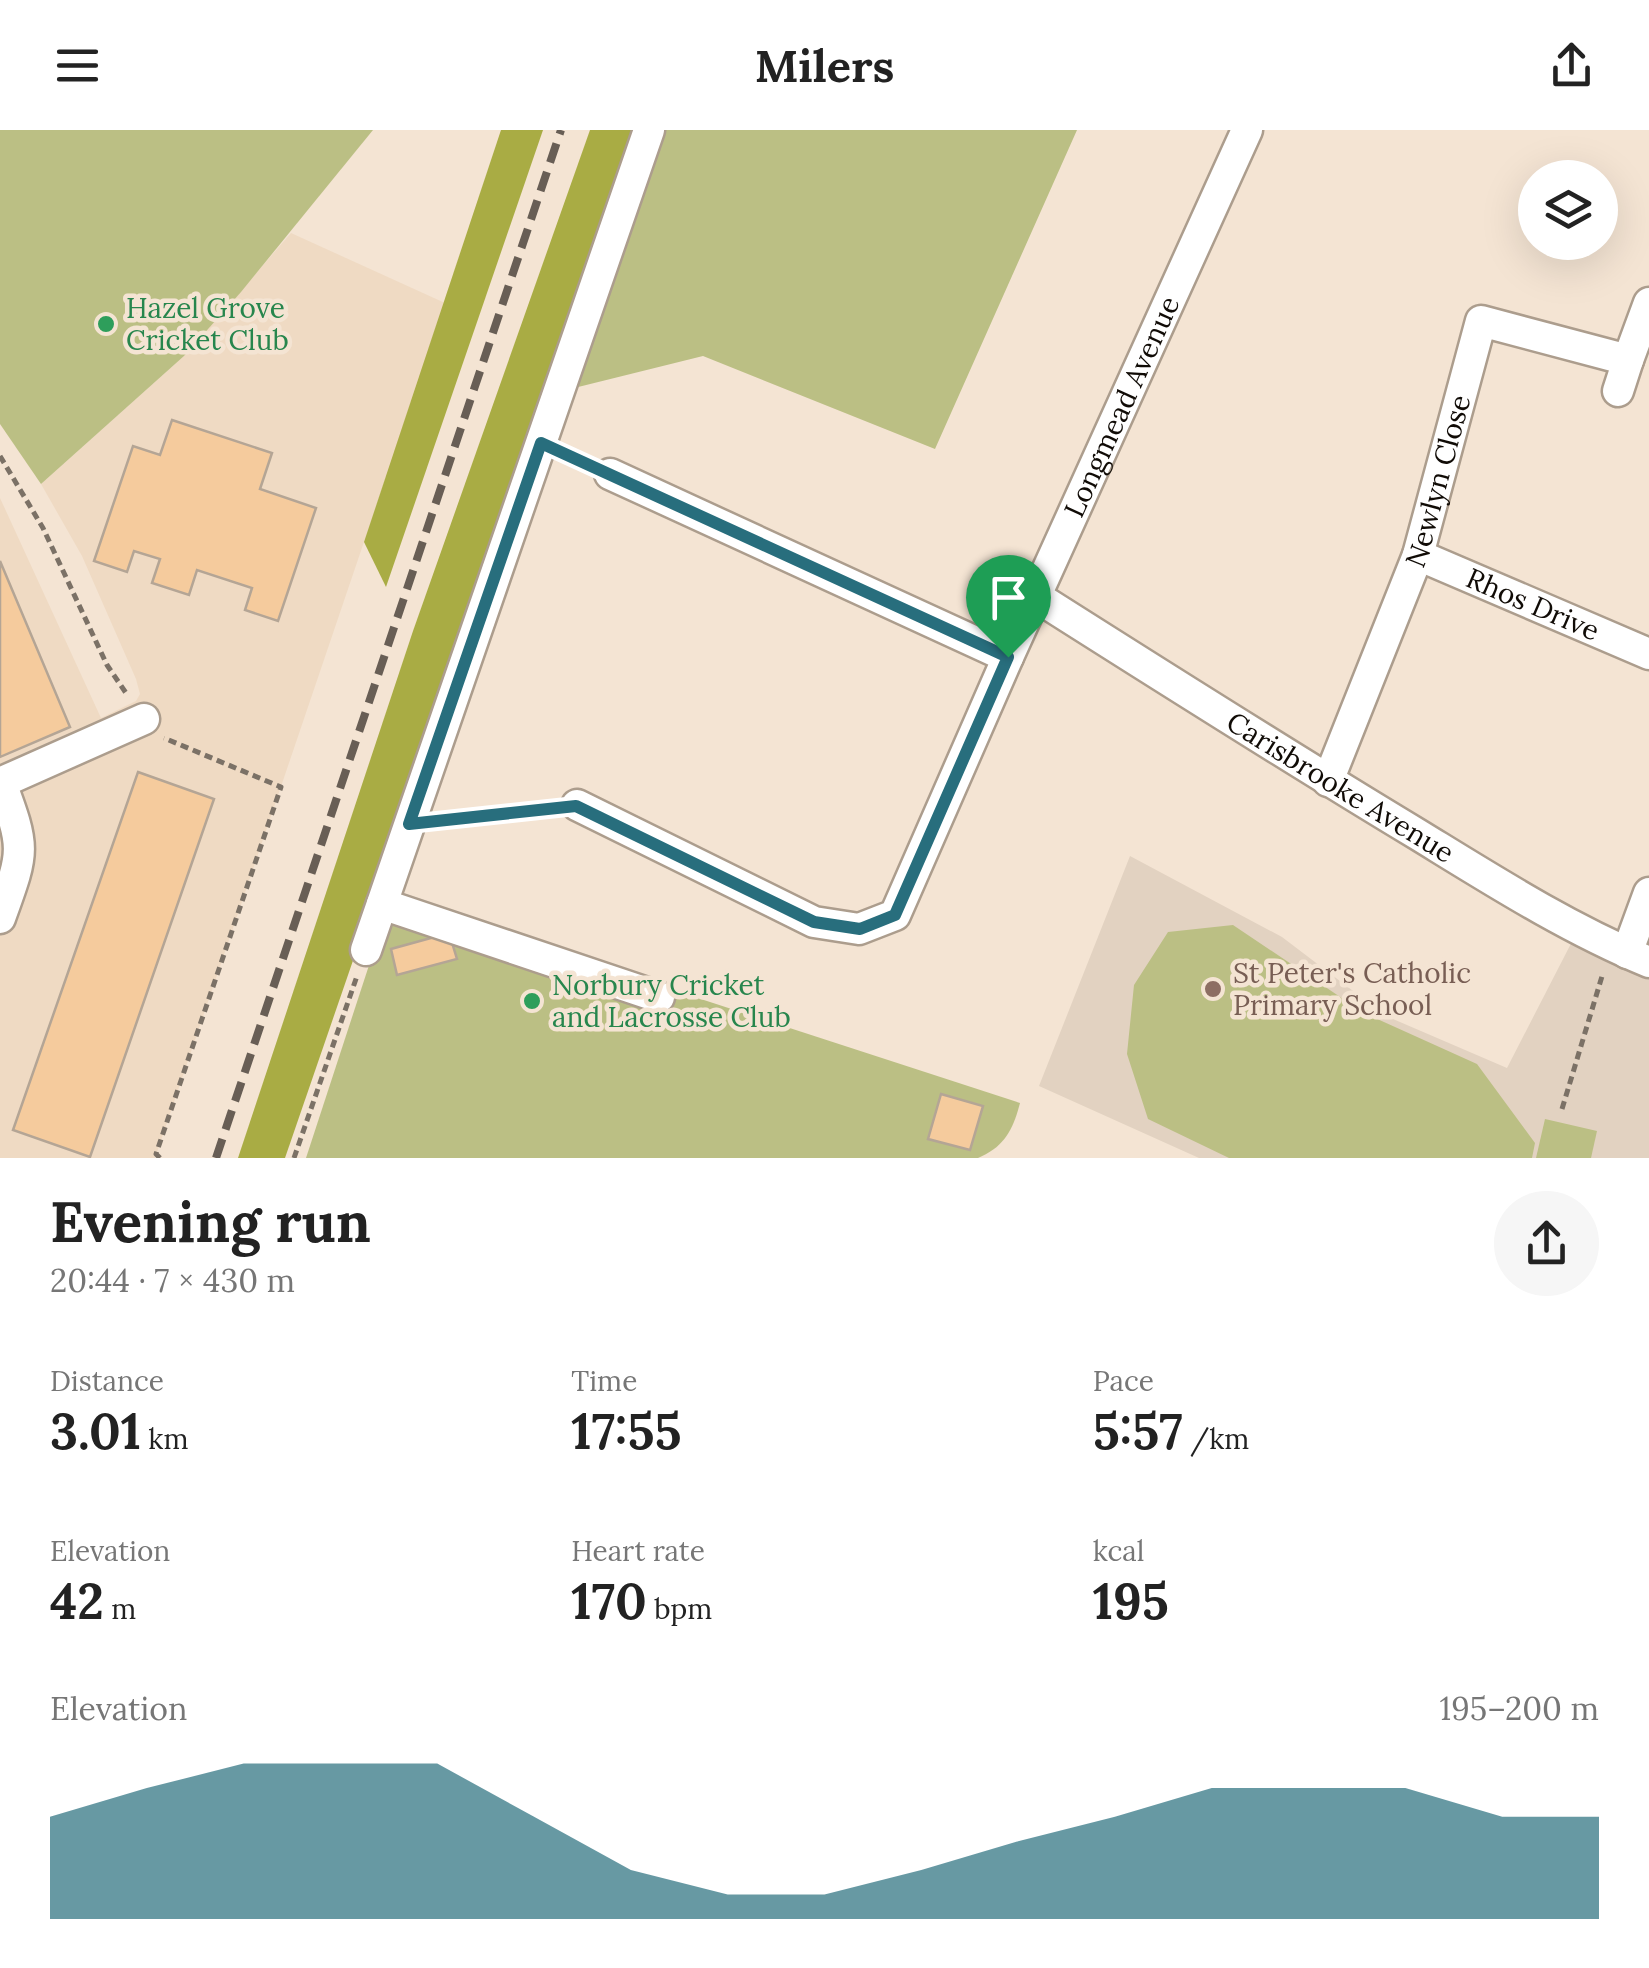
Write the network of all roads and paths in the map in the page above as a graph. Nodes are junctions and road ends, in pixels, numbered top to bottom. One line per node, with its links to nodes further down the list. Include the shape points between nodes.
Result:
1 (649, 130): 6 (street)
2 (1247, 130): 10 (street, Longmead Avenue)
3 (1649, 303): 4 (street)
4 (1628, 360): 5 (street); 9 (street, Newlyn Close, via 1481,320)
5 (1618, 390)
6 (541, 443): 8 (path); 17 (street)
7 (0, 456): 13 (path, via 44,528 108,665)
8 (610, 474): 12 (street)
9 (1418, 555): 11 (street, Rhos Drive); 14 (street, Newlyn Close)
10 (1037, 597): 12 (street, Longmead Avenue); 14 (street, Carisbrooke Avenue)
11 (1649, 654)
12 (1008, 657): 16 (street, Longmead Avenue, via 895,915 860,929 814,922)
13 (144, 719): 15 (street); 25 (path, via 168,742 281,787 156,1154)
14 (1328, 781): 22 (street, Carisbrooke Avenue, via 1528,902)
15 (0, 783): 20 (street, via 21,848)
16 (576, 806): 17 (path)
17 (409, 824): 19 (street)
18 (1649, 893): 22 (street)
19 (382, 904): 21 (street); 23 (street)
20 (0, 918)
21 (366, 950): 26 (path)
22 (1629, 954): 24 (path)
23 (659, 997)
24 (1562, 1109)
25 (160, 1158)
26 (294, 1158)

